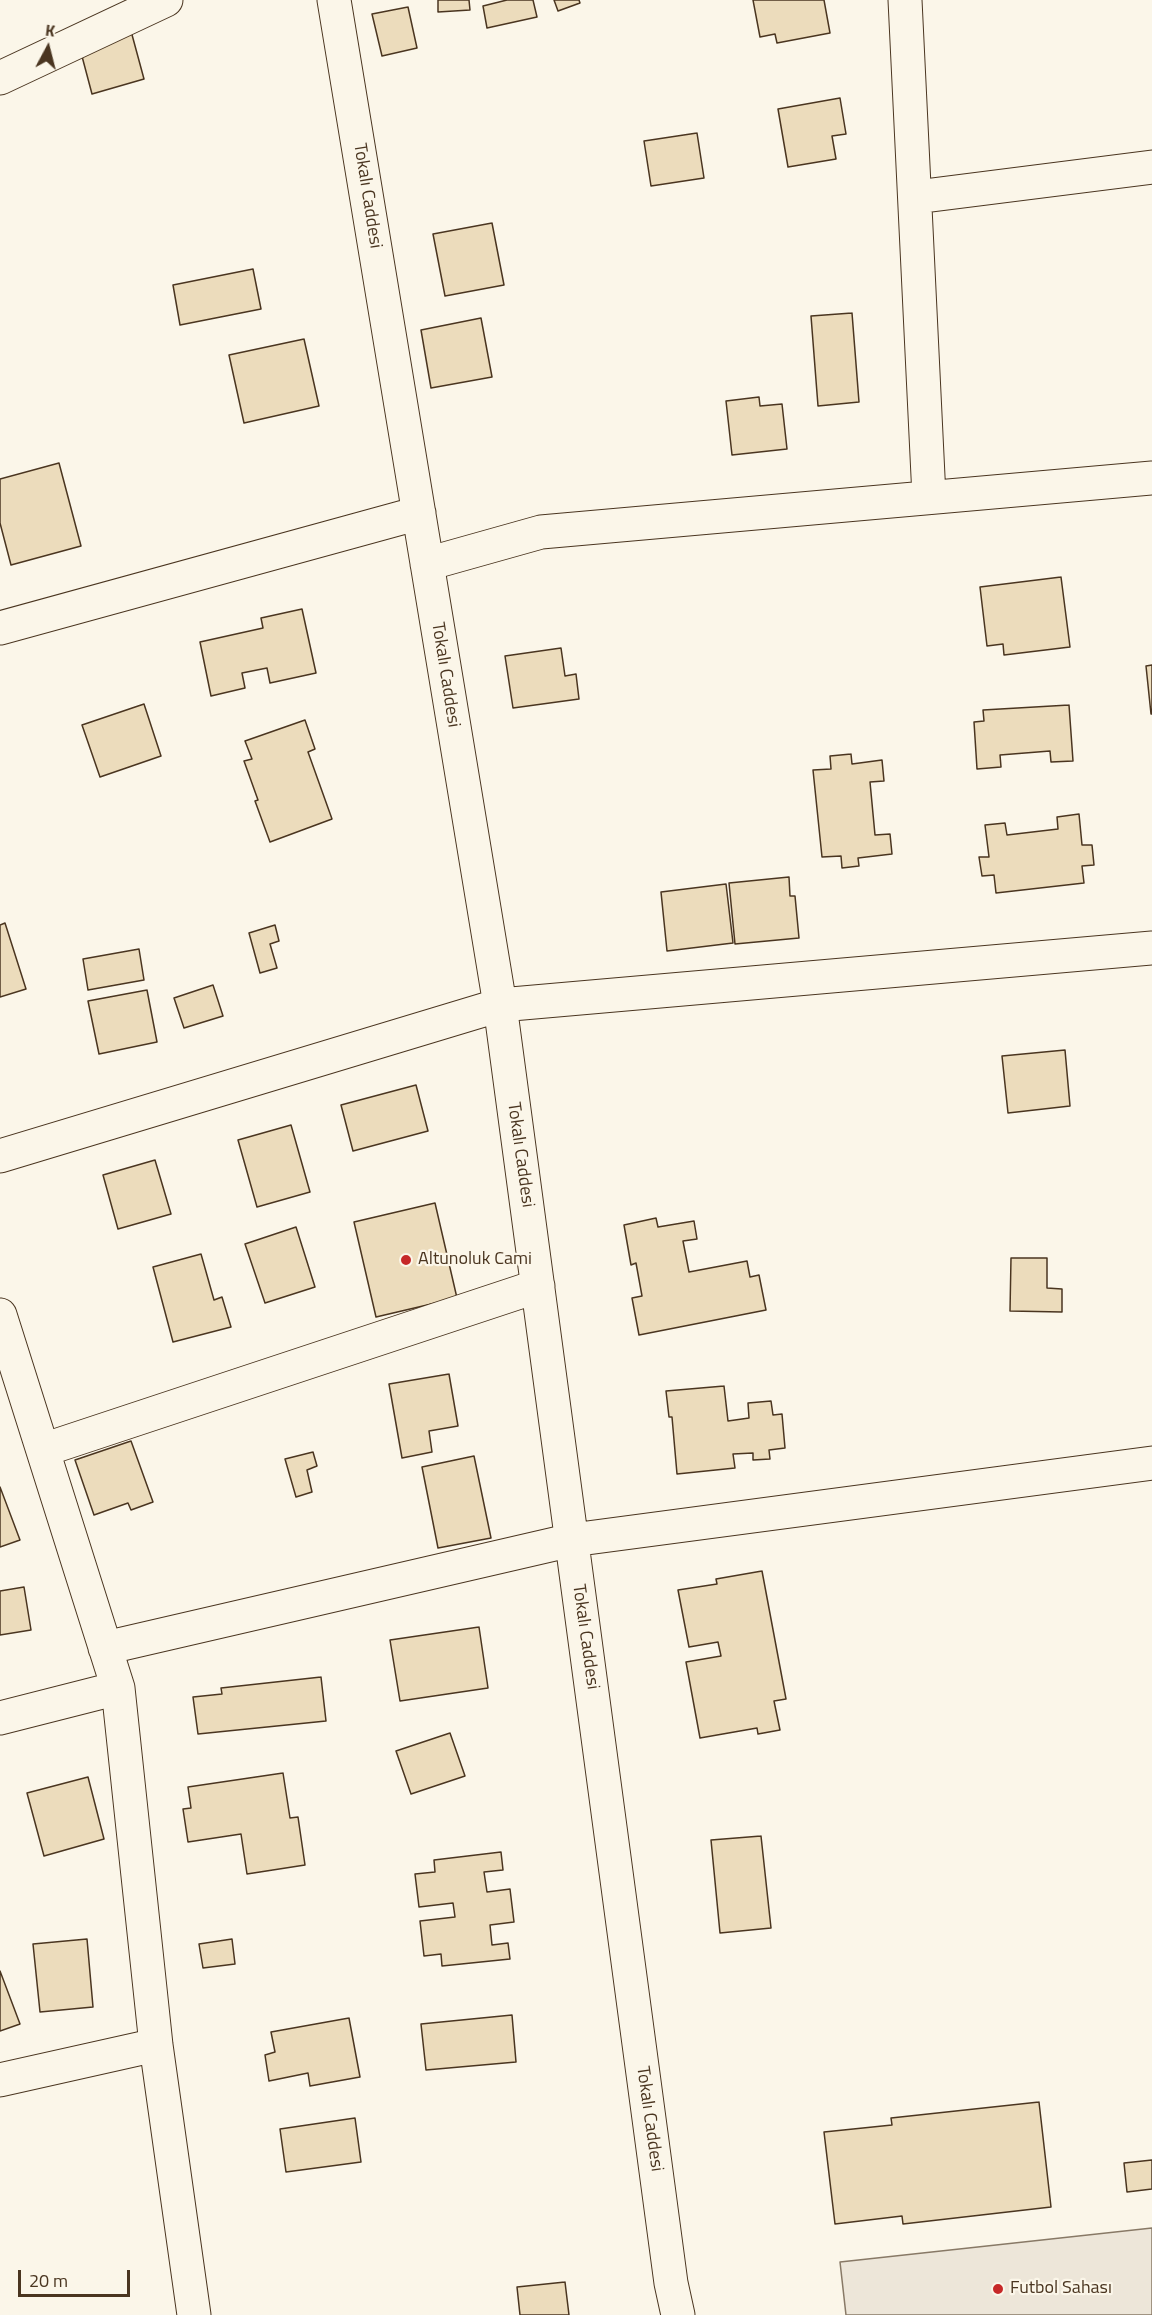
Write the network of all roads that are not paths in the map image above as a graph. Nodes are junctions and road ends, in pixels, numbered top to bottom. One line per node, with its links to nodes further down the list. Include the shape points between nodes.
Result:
1 (166, 0): 4 (street)
2 (334, 0): 9 (street, Tokalı Caddesi)
3 (905, 0): 6 (street)
4 (0, 78)
5 (1152, 167): 6 (street)
6 (916, 197): 8 (street)
7 (1152, 478): 8 (street)
8 (929, 497): 10 (street, via 541,532)
9 (419, 513): 10 (street, Tokalı Caddesi); 11 (street)
10 (427, 564): 13 (street, Tokalı Caddesi)
11 (0, 628)
12 (1152, 948): 13 (street)
13 (500, 1005): 14 (street); 15 (street, Tokalı Caddesi)
14 (0, 1156)
15 (538, 1286): 17 (street); 19 (street, Tokalı Caddesi)
16 (0, 1314): 17 (street)
17 (43, 1450): 20 (street)
18 (1152, 1463): 19 (street)
19 (572, 1540): 20 (street); 26 (street, Tokalı Caddesi)
20 (105, 1648): 21 (street)
21 (118, 1688): 22 (street); 23 (street)
22 (0, 1718)
23 (156, 2045): 24 (street); 25 (street)
24 (0, 2080)
25 (194, 2315)
26 (678, 2315)

